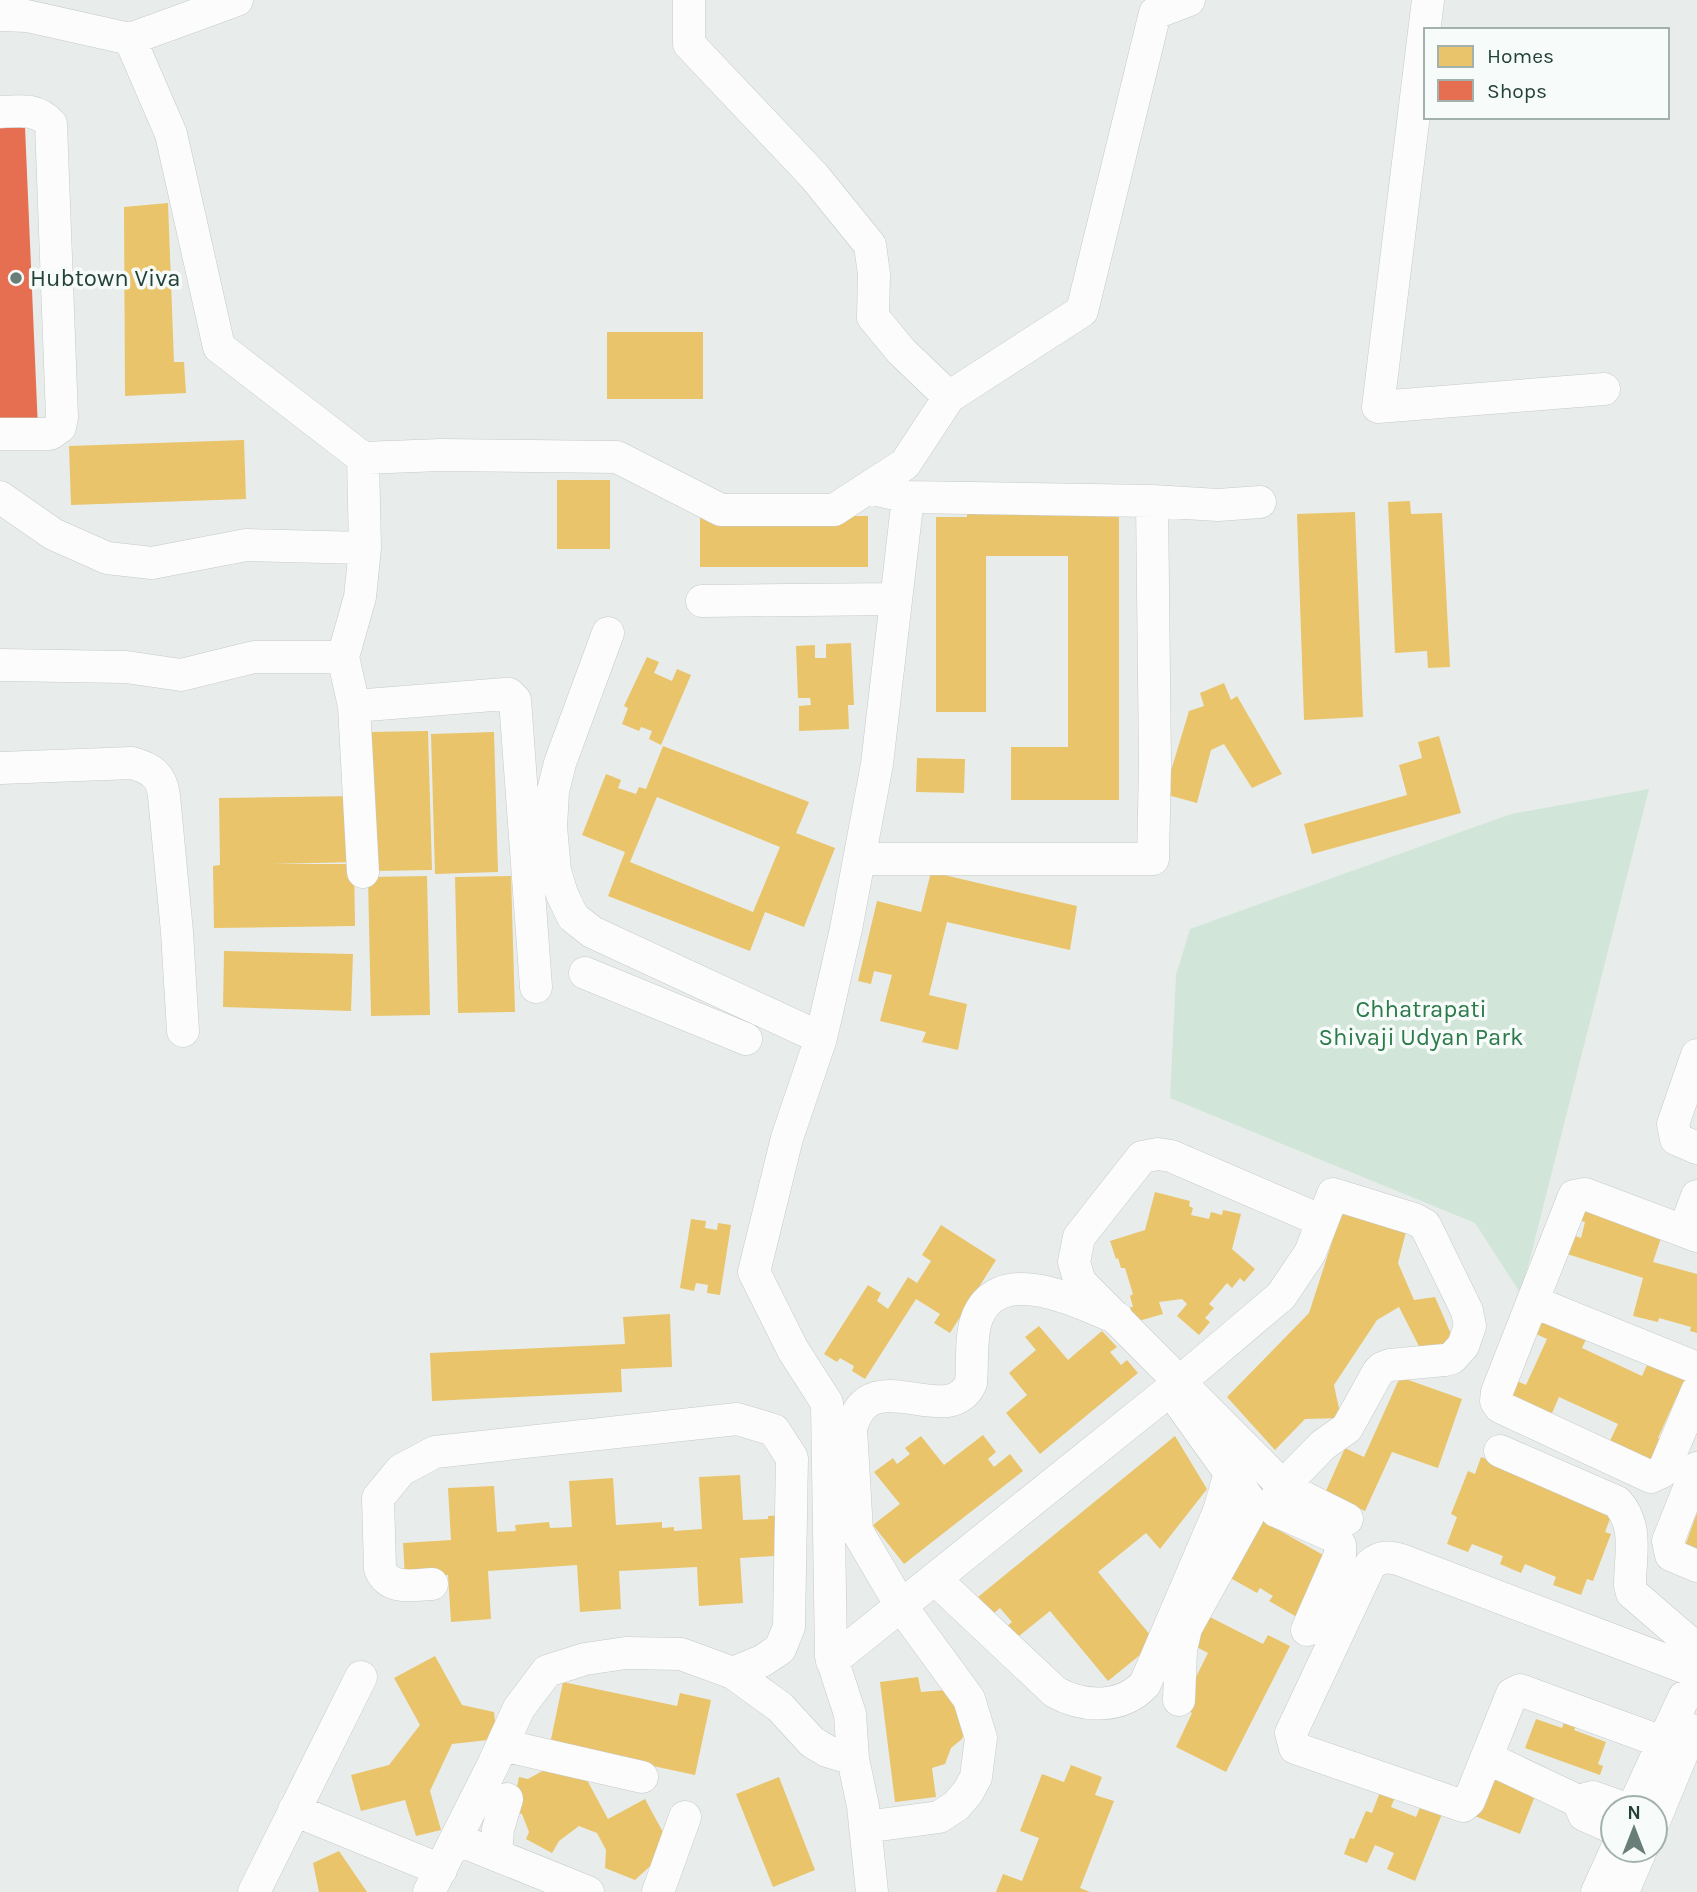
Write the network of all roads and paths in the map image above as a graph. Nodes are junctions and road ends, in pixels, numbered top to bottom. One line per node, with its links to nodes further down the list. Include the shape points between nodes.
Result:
1 (237, 0): 9 (street)
2 (689, 0): 12 (street, via 689,44 814,176 870,245 873,317)
3 (1189, 0): 5 (street)
4 (1428, 0): 7 (street)
5 (1152, 7): 12 (street, via 1082,311)
6 (0, 15): 9 (street, via 27,16)
7 (1425, 28)
8 (1424, 33): 11 (street, via 1378,407)
9 (131, 39): 14 (street, via 171,134 219,348)
10 (0, 112): 13 (street, via 34,112 51,124 62,417 60,427 50,434)
11 (1604, 389)
12 (948, 397): 15 (street, via 905,464)
13 (0, 434)
14 (363, 458): 15 (street, via 617,457 721,510 834,510); 20 (street)
15 (867, 488): 17 (street)
16 (0, 497): 20 (street, via 53,534 107,558 152,563 246,545)
17 (908, 497): 18 (street); 21 (street)
18 (1152, 501): 19 (street); 28 (street, via 1153,859)
19 (1260, 502)
20 (365, 548): 24 (street, via 360,597)
21 (894, 600): 22 (street); 28 (street, via 877,764)
22 (702, 601)
23 (608, 633): 31 (street, via 559,763 551,827 555,870 573,917 592,932)
24 (343, 657): 25 (street, via 254,657 181,675 126,667); 26 (street)
25 (0, 665)
26 (354, 706): 29 (street); 32 (street, via 505,694 515,700)
27 (0, 768): 34 (street, via 132,763 156,774 163,785)
28 (859, 859): 35 (street)
29 (363, 872)
30 (585, 972): 33 (street)
31 (677, 972): 33 (street); 35 (street)
32 (536, 987)
33 (663, 1004): 36 (street)
34 (183, 1031)
35 (821, 1038): 58 (street, via 788,1138 754,1272 793,1350 827,1403)
36 (747, 1039)
37 (1697, 1055): 38 (street, via 1673,1134 1679,1142)
38 (1697, 1148)
39 (1582, 1175): 40 (street)
40 (1695, 1216): 42 (street, via 1577,1194)
41 (1322, 1221): 43 (street, via 1171,1156 1142,1157 1079,1237 1075,1252 1080,1282); 45 (street, via 1310,1253 1281,1296); 50 (street, via 1333,1194 1420,1221 1463,1299 1470,1326 1463,1346 1452,1358 1390,1366 1378,1372 1347,1428 1323,1445)
42 (1534, 1302): 44 (street); 46 (street, via 1497,1392 1500,1407 1651,1476 1665,1467)
43 (1117, 1318): 45 (street); 55 (street, via 1032,1289 1000,1292 987,1301 976,1321 968,1390 942,1402 875,1397 859,1408 851,1429 857,1531)
44 (1697, 1368)
45 (1175, 1385): 49 (street); 50 (street); 53 (street)
46 (1697, 1391)
47 (1500, 1451): 57 (street, via 1617,1502 1630,1522 1632,1592)
48 (1697, 1468): 52 (street, via 1668,1546 1675,1559)
49 (1230, 1473): 53 (street, via 1219,1511 1145,1684 1129,1698 1086,1703 1055,1692); 63 (street, via 1250,1502 1250,1511 1186,1628)
50 (1283, 1486): 51 (street); 56 (street, via 1274,1510 1333,1536 1341,1549)
51 (1347, 1519)
52 (1697, 1566)
53 (935, 1579): 55 (street)
54 (432, 1584): 60 (street, via 394,1585 380,1569 378,1498 401,1470 435,1452 737,1419 774,1430 792,1458 789,1627 780,1649)
55 (901, 1606): 58 (street); 77 (street, via 969,1699 981,1738 979,1759 976,1777 956,1807 939,1817)
56 (1307, 1630)
57 (1697, 1649)
58 (832, 1661): 67 (street, via 850,1714)
59 (1697, 1672): 66 (street, via 1384,1557 1370,1565 1291,1733 1295,1748 1463,1806 1512,1694 1520,1690)
60 (733, 1673): 65 (street, via 681,1654 626,1653 585,1659 547,1671 519,1708); 67 (street, via 780,1707 811,1742)
61 (361, 1677): 74 (street)
62 (1697, 1689): 66 (street, via 1684,1697)
63 (1179, 1700)
64 (1697, 1719): 66 (street)
65 (502, 1745): 68 (street); 78 (street)
66 (1669, 1748): 69 (street); 70 (street); 73 (street, via 1525,1704 1497,1765)
67 (853, 1759): 77 (street)
68 (642, 1777)
69 (1641, 1794)
70 (1660, 1794)
71 (507, 1799): 79 (street)
72 (1599, 1799): 73 (street)
73 (1578, 1801): 76 (street, via 1584,1815)
74 (294, 1810): 82 (street); 83 (street)
75 (685, 1817): 85 (street)
76 (1599, 1822)
77 (865, 1827): 86 (street)
78 (456, 1839): 79 (street); 82 (street)
79 (496, 1855): 84 (street)
80 (1610, 1864): 87 (street)
81 (1635, 1864): 88 (street)
82 (435, 1881)
83 (254, 1892)
84 (588, 1892)
85 (659, 1892)
86 (872, 1892)
87 (1597, 1892)
88 (1623, 1892)

